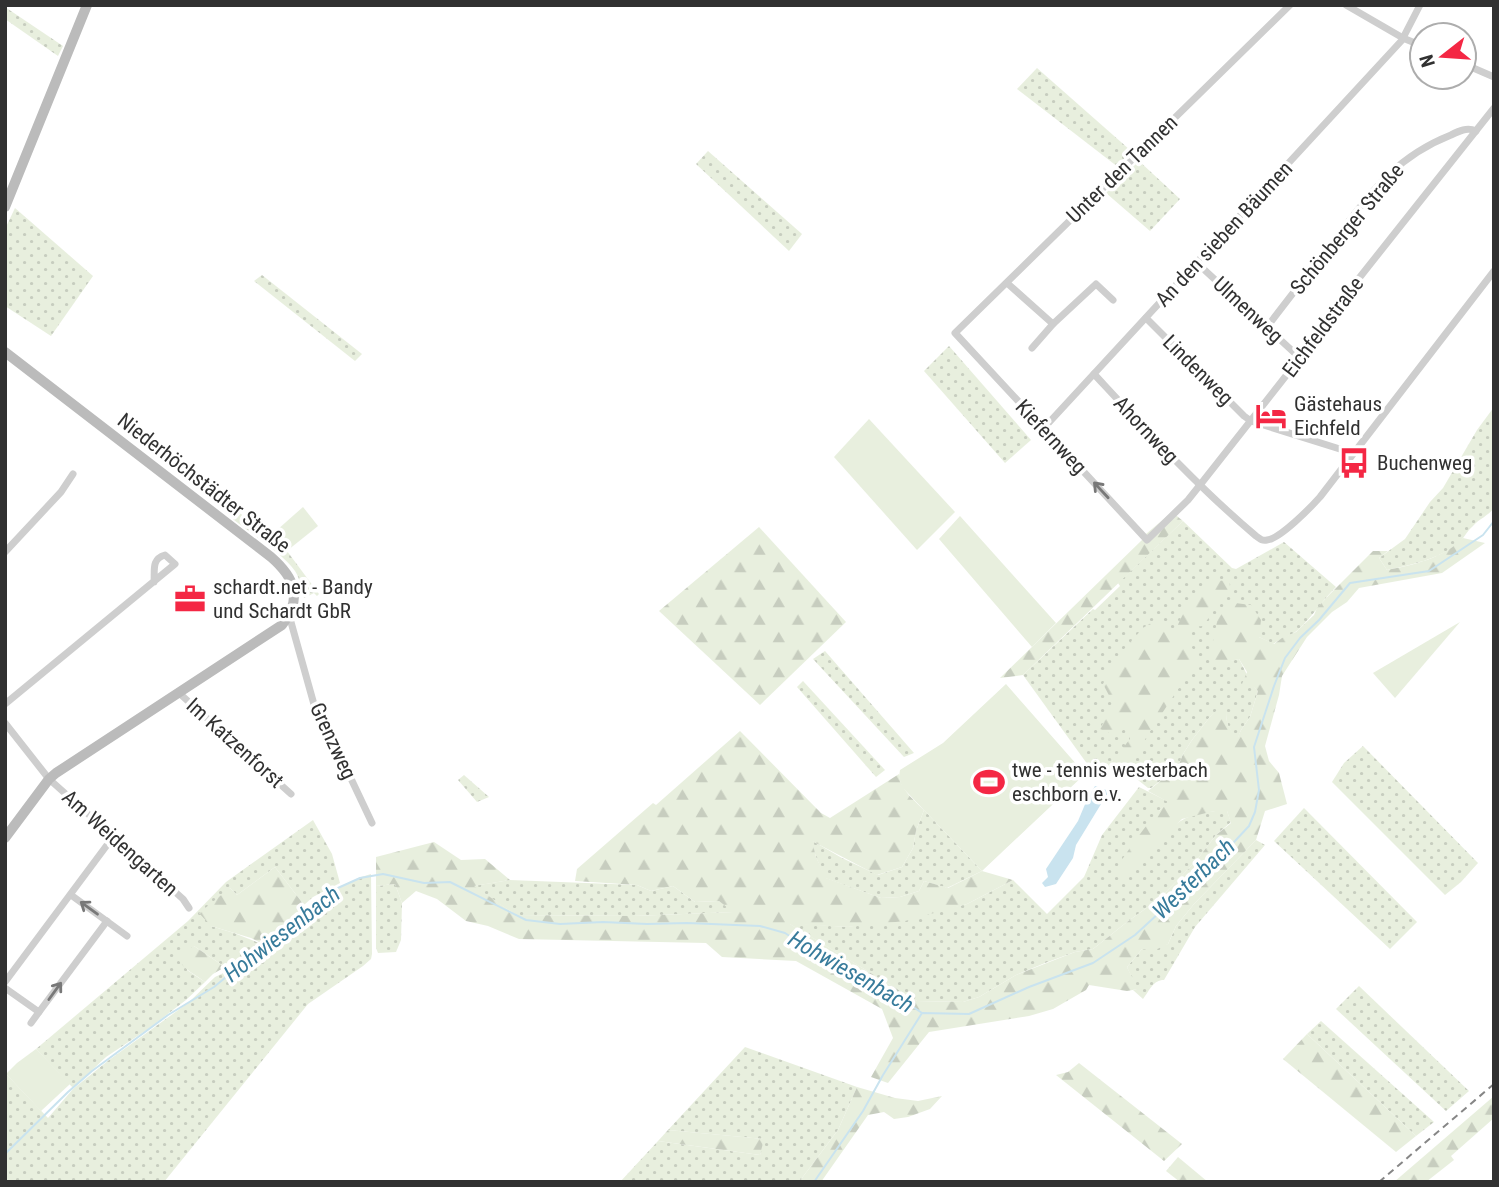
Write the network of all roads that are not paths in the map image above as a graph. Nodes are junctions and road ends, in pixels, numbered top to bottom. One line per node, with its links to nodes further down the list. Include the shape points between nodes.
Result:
1 (87, 5): 9 (street)
2 (1290, 5): 12 (street, Unter den Tannen)
3 (1346, 5): 5 (street)
4 (1419, 5): 5 (street, An den sieben Bäumen)
5 (1404, 38): 6 (street); 10 (street, An den sieben Bäumen)
6 (1408, 40)
7 (1494, 108): 8 (street, Eichfeldstraße)
8 (1476, 131): 16 (street, Schönberger Straße, via 1464,130 1429,143 1387,174); 20 (street, Eichfeldstraße)
9 (5, 207)
10 (1197, 263): 14 (street, An den sieben Bäumen); 16 (street, Ulmenweg)
11 (1494, 271): 24 (street)
12 (1007, 283): 15 (street); 17 (street, Unter den Tannen)
13 (1113, 300): 15 (street, via 1096,284)
14 (1146, 318): 21 (street, An den sieben Bäumen); 22 (street, Lindenweg)
15 (1053, 324): 18 (street)
16 (1267, 327): 20 (street, Ulmenweg)
17 (955, 333): 23 (street, Kiefernweg)
18 (1032, 348)
19 (5, 352): 30 (street, Niederhöchstädter Straße, via 281,566 295,595)
20 (1300, 358): 22 (street, Eichfeldstraße)
21 (1094, 374): 23 (street, An den sieben Bäumen); 26 (street, Ahornweg)
22 (1251, 421): 24 (street); 26 (street, Eichfeldstraße)
23 (1043, 429): 27 (street, Kiefernweg, one-way to 23)
24 (1351, 454): 26 (street, Ahornweg, via 1307,511 1270,540 1260,539)
25 (73, 474): 28 (street)
26 (1200, 485): 27 (street, Eichfeldstraße)
27 (1147, 540)
28 (5, 552)
29 (154, 582): 32 (street)
30 (289, 615): 31 (street, via 282,625); 36 (street, Grenzweg, via 315,708)
31 (179, 693): 34 (street); 35 (street, Im Katzenforst)
32 (5, 704)
33 (5, 723): 34 (street, Am Weidengarten)
34 (49, 779): 37 (street, Am Weidengarten); 38 (street)
35 (290, 794)
36 (372, 823)
37 (113, 837): 39 (street); 40 (street, Am Weidengarten)
38 (5, 838)
39 (71, 895): 41 (street, one-way to 39); 44 (street)
40 (189, 908)
41 (107, 921): 42 (street); 47 (street, one-way to 41)
42 (127, 936)
43 (5, 966): 44 (street)
44 (13, 972): 45 (street)
45 (5, 982)
46 (5, 988): 47 (street)
47 (39, 1012): 48 (street)
48 (31, 1023)

